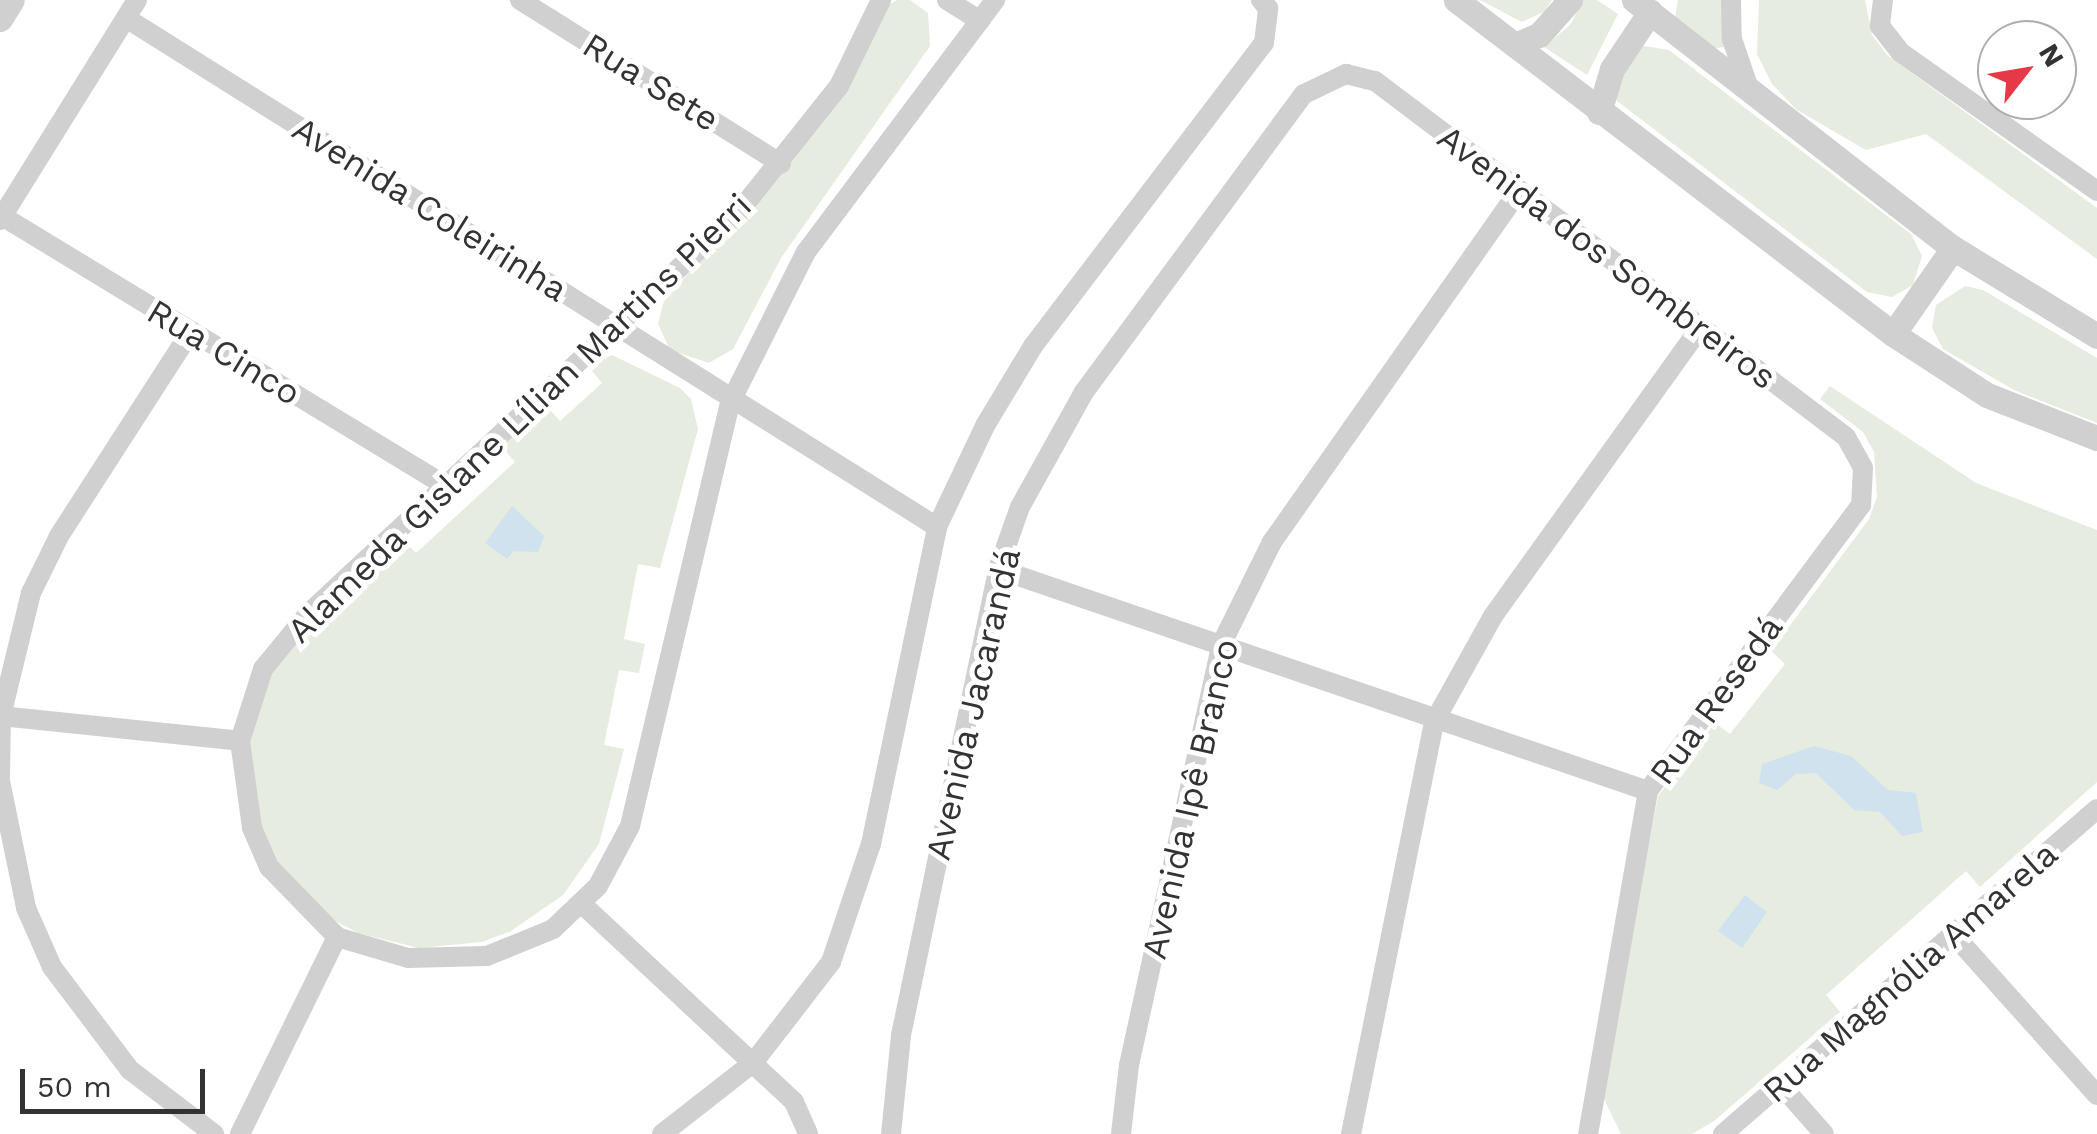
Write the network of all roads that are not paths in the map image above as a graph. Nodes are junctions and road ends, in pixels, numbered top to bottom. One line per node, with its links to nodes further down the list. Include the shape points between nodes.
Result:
1 (12, 0): 13 (street)
2 (520, 0): 19 (street, Rua Sete)
3 (882, 0): 19 (street, Alameda Gislane Lílian Martins Pierri, via 839,86)
4 (946, 0): 14 (street)
5 (995, 0): 14 (street, Alameda Gislane Lílian Martins Pierri)
6 (1456, 0): 15 (street)
7 (1570, 0): 15 (street, via 1539,35)
8 (1731, 0): 17 (street, via 1732,39)
9 (1884, 0): 21 (street, via 1880,26 1900,52)
10 (1264, 4): 33 (street, via 1264,42 1033,346)
11 (1648, 4): 17 (street); 18 (street, via 1612,69)
12 (132, 9): 22 (street); 24 (street, Avenida Coleirinha)
13 (0, 19)
14 (980, 21): 29 (street, Alameda Gislane Lílian Martins Pierri, via 806,252)
15 (1515, 45): 18 (street)
16 (1332, 77): 20 (street, Avenida dos Sombreiros, via 1375,81); 34 (street, Avenida Jacarandá, via 1304,94 1084,392 1048,448)
17 (1748, 86): 23 (street)
18 (1599, 112): 27 (street)
19 (781, 164): 24 (street, Alameda Gislane Lílian Martins Pierri)
20 (1519, 190): 25 (street, Avenida dos Sombreiros); 35 (street, Avenida Ipê Branco, via 1272,542)
21 (2097, 191)
22 (1, 218): 26 (street, Rua Cinco)
23 (1954, 248): 27 (street); 28 (street)
24 (618, 327): 29 (street, Avenida Coleirinha); 32 (street, Alameda Gislane Lílian Martins Pierri)
25 (1700, 328): 31 (street, Avenida dos Sombreiros, via 1846,437); 37 (street, via 1493,616)
26 (190, 332): 32 (street, Rua Cinco); 36 (street, via 38,579 12,654)
27 (1893, 334): 30 (street, via 1987,396)
28 (2097, 336)
29 (730, 403): 33 (street, Avenida Coleirinha); 42 (street, Alameda Gislane Lílian Martins Pierri, via 630,826 617,858)
30 (2097, 438)
31 (1863, 468): 40 (street, Rua Resedá, via 1861,505)
32 (446, 486): 38 (street, Alameda Gislane Lílian Martins Pierri, via 284,640 248,701)
33 (937, 527): 45 (street, via 855,904 831,962)
34 (998, 569): 35 (street); 52 (street, Avenida Jacarandá, via 901,1035)
35 (1222, 643): 37 (street); 53 (street, Avenida Ipê Branco, via 1129,1065)
36 (0, 716): 38 (street); 39 (street)
37 (1434, 722): 40 (street); 54 (street)
38 (240, 741): 44 (street, Alameda Gislane Lílian Martins Pierri, via 241,781 269,867)
39 (0, 779): 48 (street, via 21,892 52,967 130,1070)
40 (1648, 792): 55 (street, Rua Resedá)
41 (2097, 808): 43 (street, Rua Magnólia Amarela)
42 (582, 904): 44 (street, Alameda Gislane Lílian Martins Pierri, via 553,928 488,956 408,958); 45 (street)
43 (1953, 934): 46 (street, Rua Magnólia Amarela); 47 (street)
44 (337, 936): 49 (street)
45 (753, 1063): 50 (street); 51 (street, via 794,1102)
46 (1781, 1085): 56 (street, Rua Magnólia Amarela); 57 (street)
47 (2097, 1095)
48 (214, 1134)
49 (240, 1134)
50 (662, 1134)
51 (808, 1134)
52 (891, 1134)
53 (1121, 1134)
54 (1350, 1134)
55 (1588, 1134)
56 (1722, 1134)
57 (1824, 1134)

